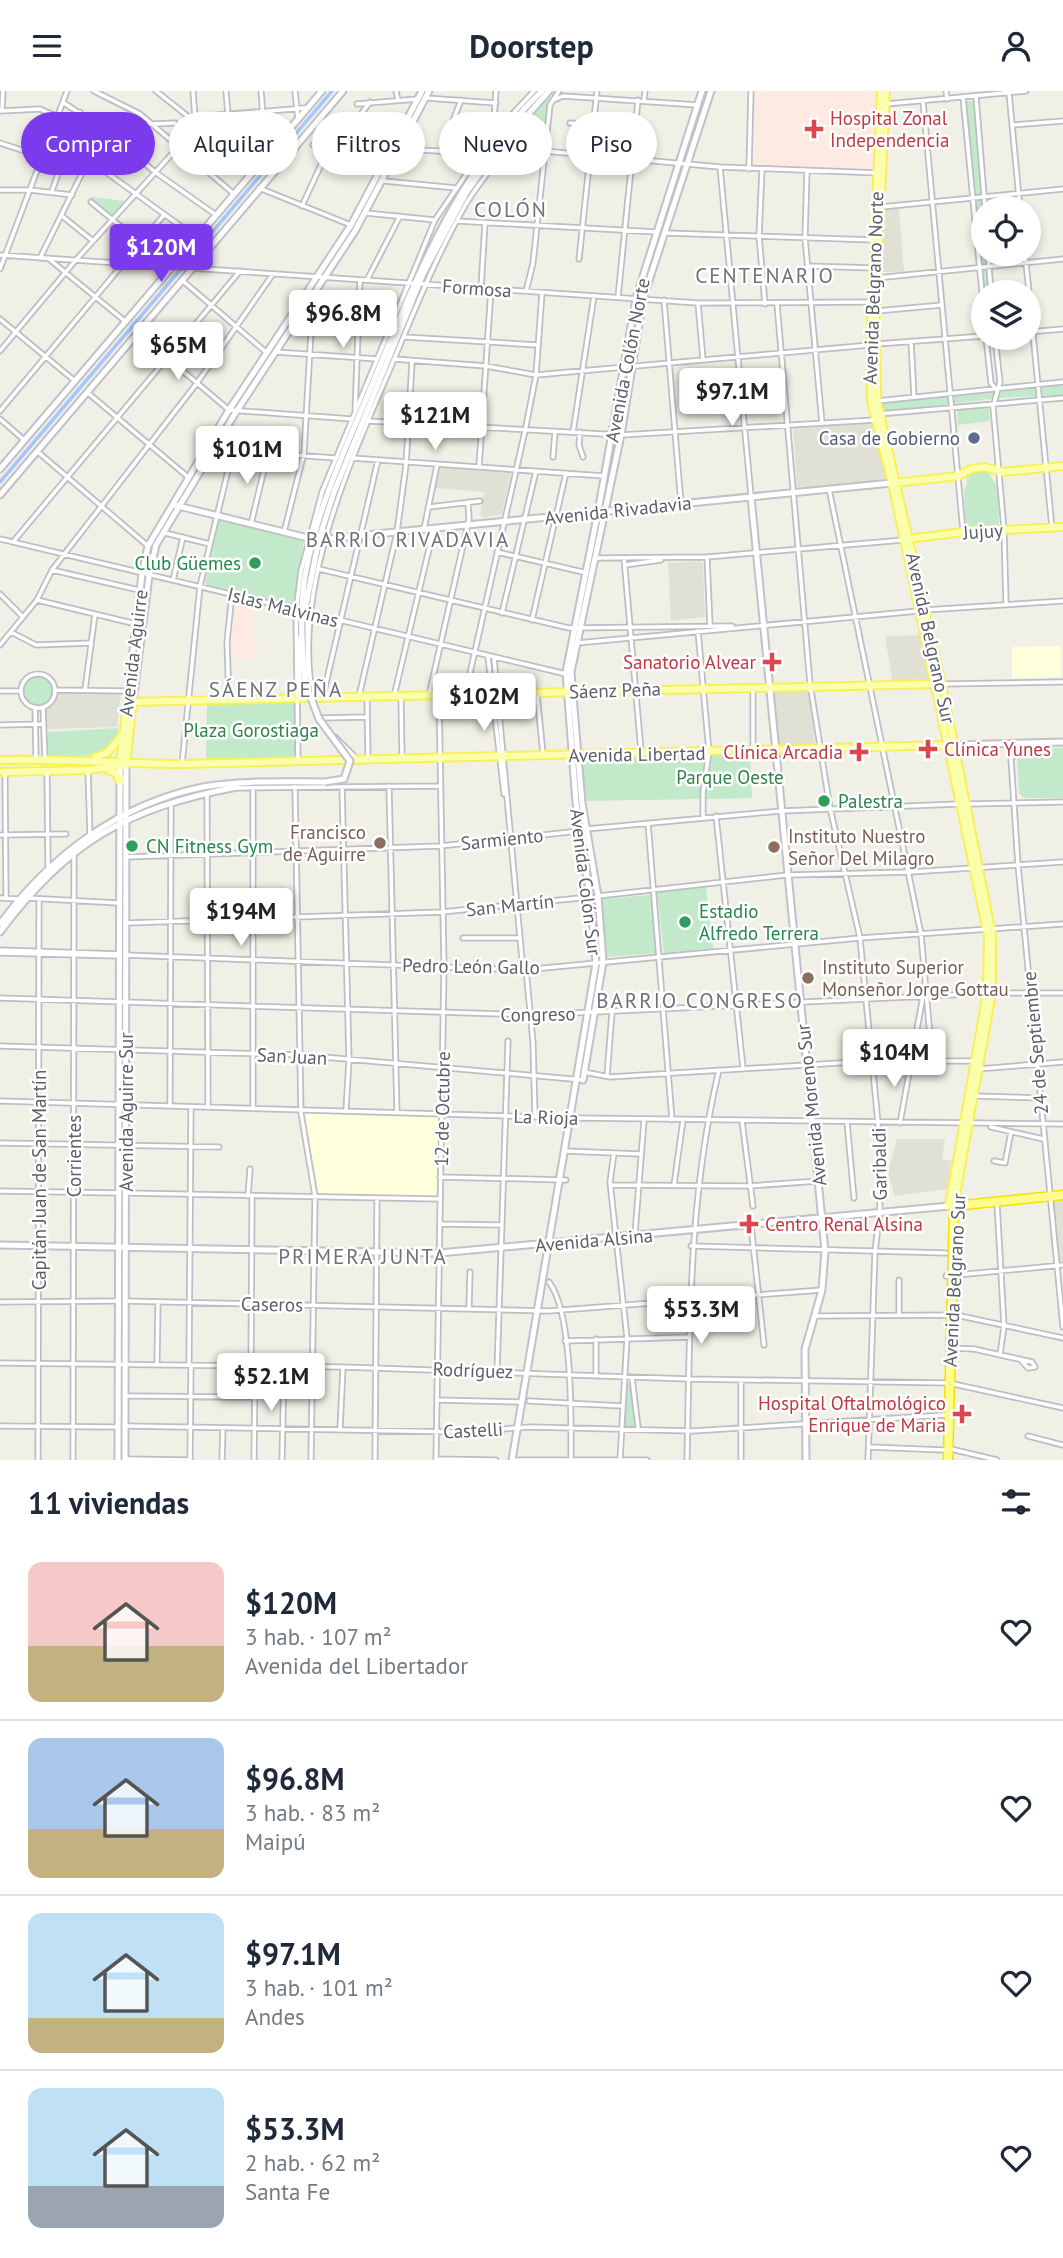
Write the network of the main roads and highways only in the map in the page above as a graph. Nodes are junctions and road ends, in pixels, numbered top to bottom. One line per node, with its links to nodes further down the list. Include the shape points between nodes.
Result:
1 (323, 91): 24 (main road)
2 (343, 91): 26 (main road, via 188,268)
3 (422, 91): 10 (main road)
4 (429, 91): 11 (main road)
5 (542, 91): 12 (main road)
6 (549, 91): 13 (main road)
7 (702, 91): 14 (main road, Avenida Colón Norte)
8 (710, 91): 14 (main road, Avenida Colón Norte)
9 (883, 91): 19 (main road, Avenida Belgrano Norte)
10 (413, 112)
11 (418, 112)
12 (525, 112)
13 (529, 112)
14 (684, 164): 20 (main road, Avenida Colón Norte)
15 (381, 175): 18 (main road)
16 (386, 175): 18 (main road)
17 (475, 175): 32 (main road, via 451,207 414,284)
18 (322, 277): 22 (main road); 22 (main road, via 313,297)
19 (875, 278): 21 (main road, Avenida Belgrano Norte); 21 (main road, Avenida Belgrano Norte)
20 (639, 298): 29 (main road, Avenida Colón Norte, via 632,366); 30 (main road, Avenida Colón Norte)
21 (872, 345): 25 (main road, Avenida Belgrano Norte, via 874,401)
22 (232, 411): 28 (main road); 28 (main road, via 214,449)
23 (1063, 466): 25 (main road, Avenida Rivadavia, via 998,471 973,468 958,476)
24 (0, 469)
25 (894, 483): 27 (main road, Avenida Rivadavia); 33 (main road, Avenida Belgrano Sur)
26 (0, 495)
27 (751, 497): 29 (main road, Avenida Rivadavia); 38 (main road, Avenida Moreno Sur)
28 (177, 505): 32 (main road, Avenida Rivadavia); 35 (main road, Avenida Aguirre); 35 (main road, Avenida Aguirre, via 148,546)
29 (606, 510): 30 (main road, Avenida Rivadavia); 34 (main road, Avenida Colón Sur, via 597,558)
30 (598, 512): 32 (main road, Avenida Rivadavia); 34 (main road, Avenida Colón Sur)
31 (1063, 527): 33 (main road, Jujuy)
32 (317, 538): 54 (main road, bridge, via 304,612 305,682 319,719 350,761 344,779)
33 (906, 540): 37 (main road, Avenida Belgrano Sur)
34 (589, 574): 36 (main road, Avenida Colón Sur)
35 (145, 575): 40 (main road, Avenida Aguirre); 40 (main road, Avenida Aguirre)
36 (575, 643): 39 (main road, Avenida Colón Sur); 39 (main road, Avenida Colón Sur, via 565,674)
37 (938, 684): 38 (main road, Sáenz Peña); 43 (main road, Avenida Belgrano Sur)
38 (767, 686): 39 (main road, Sáenz Peña); 44 (main road, Avenida Moreno Sur)
39 (569, 692): 40 (main road, Sáenz Peña); 45 (main road, Avenida Colón Sur)
40 (130, 701): 41 (main road, Avenida Aguirre); 49 (main road, Avenida Aguirre)
41 (124, 729): 47 (main road, via 117,745 107,753); 49 (main road, Avenida Aguirre)
42 (1063, 742): 43 (main road, Avenida Libertad)
43 (951, 745): 44 (main road, Avenida Libertad); 64 (main road, Avenida Belgrano Sur, via 989,928 990,993)
44 (774, 749): 45 (main road, Avenida Libertad); 68 (main road, Avenida Moreno Sur)
45 (575, 755): 49 (main road, Avenida Libertad); 57 (main road, Avenida Colón Sur)
46 (68, 759): 47 (main road, Avenida Libertad); 48 (main road, Avenida Libertad); 51 (main road)
47 (85, 759): 49 (main road, Avenida Libertad)
48 (0, 760)
49 (122, 764): 50 (main road, Avenida Libertad); 53 (main road); 55 (main road, Avenida Aguirre Sur)
50 (101, 768): 51 (main road, Avenida Libertad); 53 (main road, via 113,771)
51 (69, 770): 52 (main road, Avenida Libertad)
52 (2, 772)
53 (120, 781): 56 (main road)
54 (266, 783): 55 (main road, via 207,793); 55 (main road, via 205,787)
55 (127, 816): 56 (main road); 58 (main road, Avenida Aguirre Sur)
56 (120, 820): 58 (main road); 59 (main road, via 74,852); 59 (main road, via 48,867)
57 (583, 830): 63 (main road, Avenida Colón Sur); 63 (main road, Avenida Colón Sur, via 598,896)
58 (124, 857): 62 (main road, via 119,904); 62 (main road, Avenida Aguirre Sur, via 128,923)
59 (22, 899): 60 (main road); 61 (main road)
60 (0, 924)
61 (0, 932)
62 (122, 955): 71 (main road, Avenida Aguirre Sur)
63 (599, 962): 70 (main road, Avenida Colón Sur)
64 (977, 1065): 65 (main road, Avenida Belgrano Sur); 65 (main road, Avenida Belgrano Sur)
65 (966, 1125): 67 (main road, Avenida Belgrano Sur)
66 (1063, 1195): 67 (highway, Avenida Alsina)
67 (951, 1206): 68 (main road, Avenida Alsina); 72 (highway, Avenida Belgrano Sur); 72 (highway, Avenida Belgrano Sur)
68 (822, 1217): 70 (main road, Avenida Alsina); 81 (main road, Avenida Moreno Sur, via 822,1290 805,1345)
69 (0, 1245): 71 (main road, Avenida Alsina)
70 (549, 1245): 71 (main road, Avenida Alsina, via 439,1253); 80 (main road, Avenida Colón Sur)
71 (122, 1248): 74 (main road, Avenida Aguirre Sur, via 118,1301); 74 (main road, Avenida Aguirre Sur, via 126,1301)
72 (948, 1275): 73 (highway, Avenida Belgrano Sur)
73 (948, 1316): 75 (highway, Avenida Belgrano Sur); 75 (highway, Avenida Belgrano Sur)
74 (122, 1364): 76 (main road, Avenida Aguirre Sur); 76 (main road, Avenida Aguirre Sur, via 126,1396)
75 (947, 1383): 77 (highway, Avenida Belgrano Sur); 77 (highway, Avenida Belgrano Sur)
76 (122, 1427): 78 (main road, Avenida Aguirre Sur); 79 (main road, Avenida Aguirre Sur)
77 (946, 1449): 82 (highway, Avenida Belgrano Sur)
78 (118, 1460)
79 (125, 1460)
80 (514, 1460)
81 (806, 1460)
82 (946, 1460)

